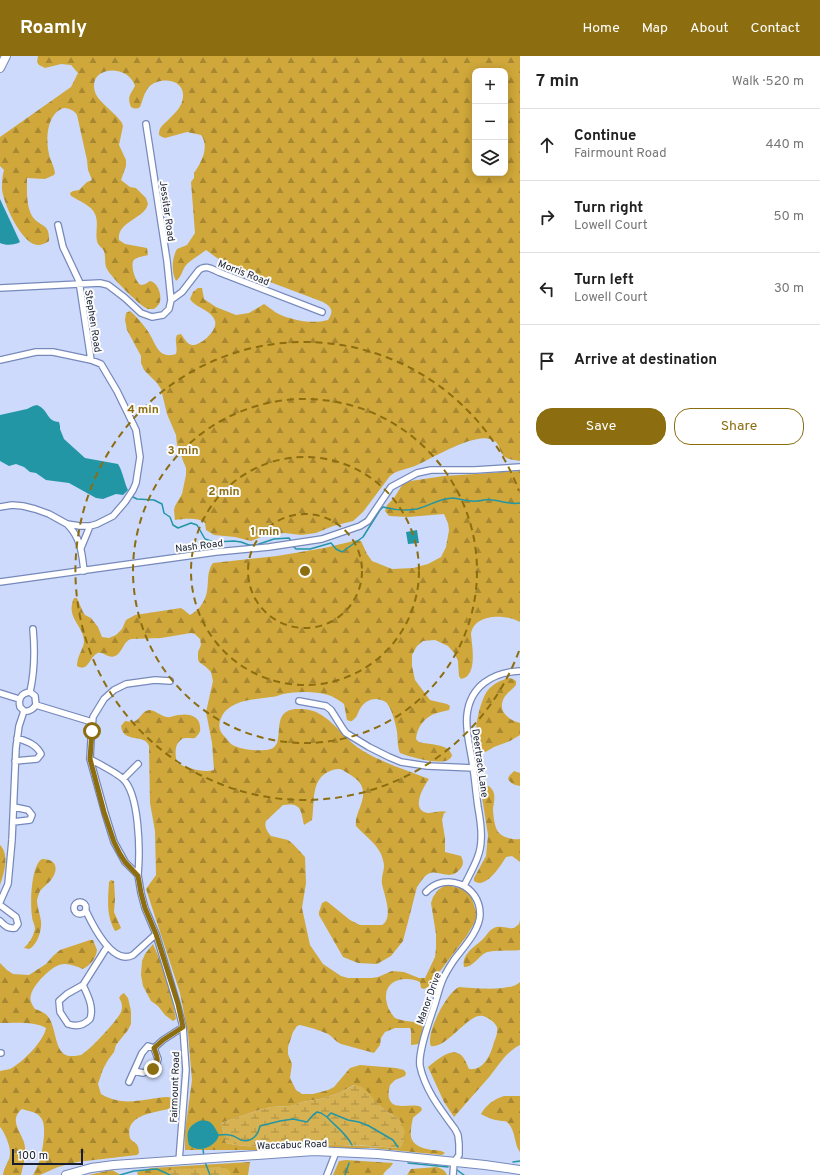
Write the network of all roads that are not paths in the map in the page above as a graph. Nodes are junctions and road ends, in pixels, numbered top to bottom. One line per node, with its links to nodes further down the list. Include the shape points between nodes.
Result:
1 (6, 56): 2 (main road)
2 (0, 68)
3 (146, 124): 7 (street, Jessitar Road)
4 (58, 225): 5 (street, Stephen Road, via 63,247)
5 (79, 284): 6 (street, Morris Road); 7 (street, Morris Road, via 108,285 141,313 152,317 163,315 169,309); 10 (street, Stephen Road)
6 (0, 288)
7 (171, 300): 8 (street, Morris Road, via 182,292 202,267 207,267)
8 (322, 312)
9 (0, 360): 10 (street, via 36,352 53,352)
10 (91, 360): 14 (street, via 100,364 117,392 136,430 140,457 136,484 125,502 113,516)
11 (520, 467): 16 (street, Nash Road, via 431,470 417,473 391,487 368,521 322,539)
12 (0, 507): 13 (street, via 12,505 35,509)
13 (67, 524): 14 (street); 15 (street)
14 (90, 526): 15 (street)
15 (81, 548): 16 (street)
16 (84, 571): 17 (street, Nash Road)
17 (0, 582)
18 (33, 630): 21 (street, via 34,676)
19 (520, 670): 32 (street, Deertrack Lane, via 500,673 490,678 475,692 467,716)
20 (170, 681): 27 (street, via 155,680 126,684 114,690 104,699)
21 (30, 692): 23 (street, via 23,694); 25 (street, via 35,696)
22 (0, 693): 23 (street)
23 (20, 699): 26 (street, via 20,707)
24 (299, 701): 32 (street, via 326,706 346,733 401,762)
25 (36, 705): 26 (street, via 31,710); 27 (street)
26 (24, 711): 28 (street)
27 (92, 722): 29 (street)
28 (17, 738): 30 (street); 30 (street, via 31,743 41,754 37,759)
29 (90, 759): 33 (street); 36 (street, via 114,842 125,862)
30 (15, 761): 34 (street)
31 (138, 764): 33 (street)
32 (474, 768): 37 (street, Deertrack Lane, via 482,839 478,856)
33 (123, 779): 36 (street, Fairmount Road, via 132,794 136,810 139,841)
34 (14, 807): 35 (street); 35 (street, via 28,810 32,815 30,820)
35 (13, 822): 39 (street, via 8,884)
36 (138, 876): 43 (street, Fairmount Road, via 145,908)
37 (464, 886): 38 (street, via 441,882); 52 (street, Manor Drive, via 476,897 480,908 480,921 443,978 420,1055 420,1065 431,1094 458,1135 459,1155)
38 (426, 892)
39 (0, 902)
40 (0, 905): 42 (street, via 16,917 18,924 10,929)
41 (86, 911): 44 (street)
42 (0, 922)
43 (156, 934): 44 (street, via 130,956 121,957); 46 (street, Fairmount Road)
44 (107, 947): 45 (street)
45 (83, 985): 45 (street, via 60,1001 60,1012 68,1024 76,1026 90,1020 90,1001)
46 (183, 1027): 47 (street); 51 (street, Fairmount Road, via 186,1070)
47 (154, 1048): 48 (street, via 148,1046); 48 (street, via 158,1059 156,1066 143,1073)
48 (134, 1071): 49 (street)
49 (129, 1082)
50 (336, 1152): 51 (main road, Waccabuc Road, via 290,1152); 52 (main road, Waccabuc Road); 55 (street)
51 (179, 1160): 54 (main road, Waccabuc Road, via 96,1167)
52 (454, 1162): 53 (main road, Waccabuc Road); 56 (street, Manor Drive)
53 (520, 1170)
54 (66, 1175)
55 (327, 1175)
56 (452, 1175)

